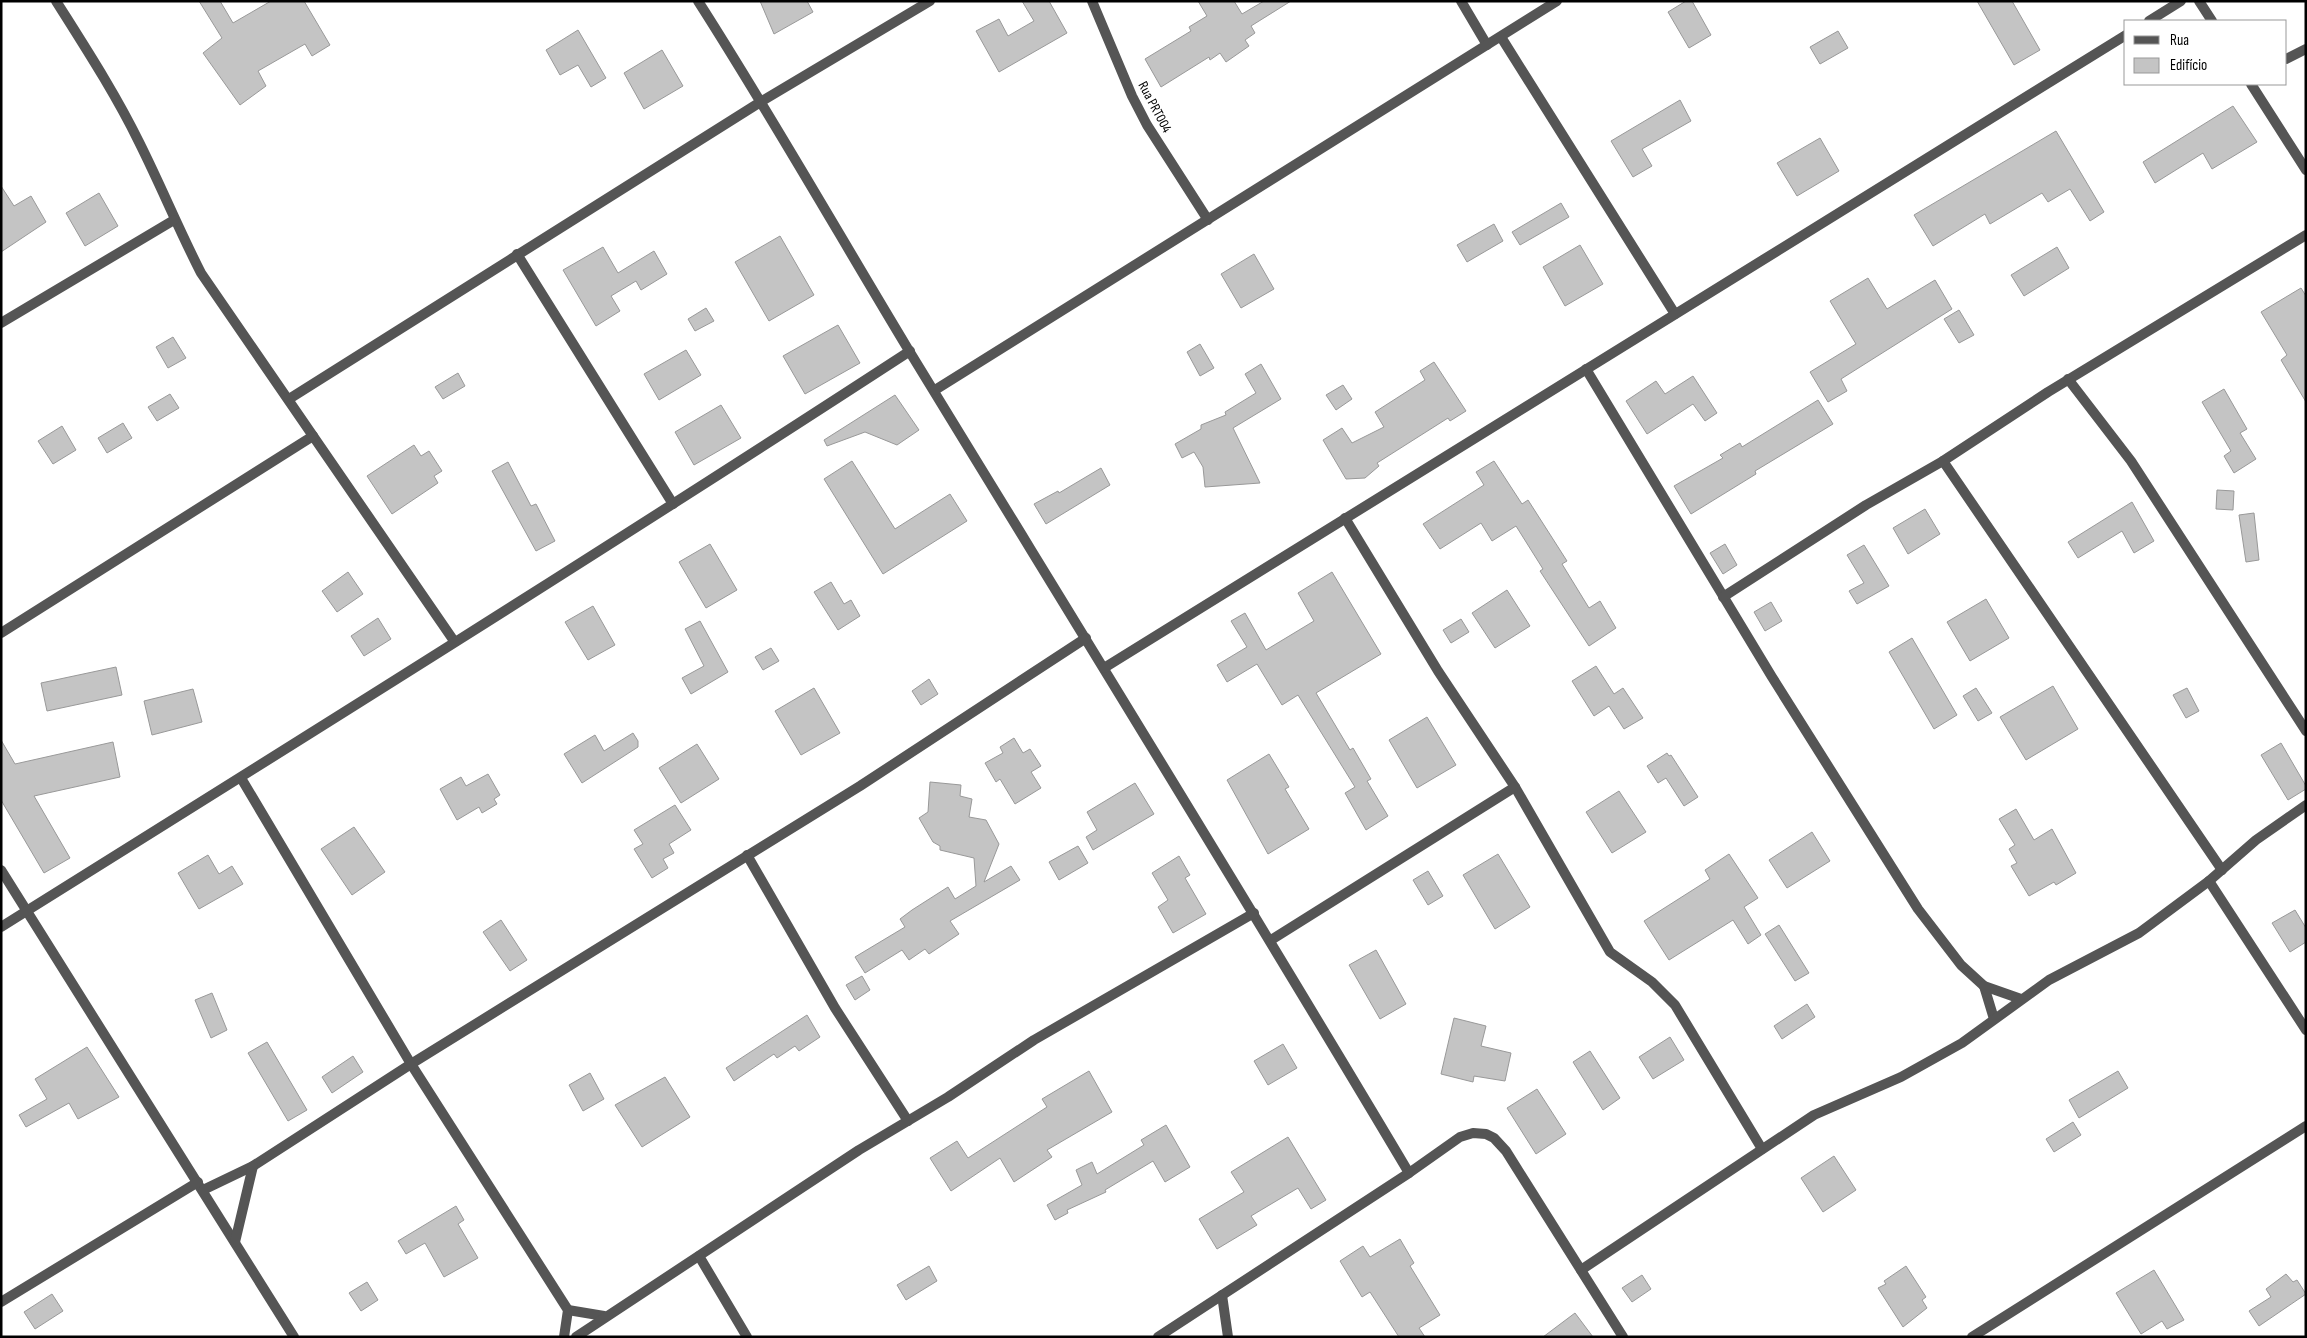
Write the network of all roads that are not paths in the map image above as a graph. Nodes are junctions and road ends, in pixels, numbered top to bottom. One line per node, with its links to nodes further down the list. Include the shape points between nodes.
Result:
1 (56, 1): 19 (street, via 139,141)
2 (698, 1): 17 (street)
3 (930, 1): 17 (street)
4 (1092, 1): 20 (street, Rua PRT004, via 1147,125)
5 (1461, 1): 13 (street)
6 (1557, 1): 12 (street)
7 (2181, 1): 9 (street)
8 (2199, 1): 10 (street)
9 (2151, 20)
10 (2211, 20)
11 (2124, 36): 23 (street)
12 (1501, 37): 13 (street); 23 (street)
13 (1487, 45): 20 (street)
14 (2306, 49): 15 (street)
15 (2287, 58)
16 (2252, 85): 18 (street)
17 (762, 101): 22 (street); 25 (street)
18 (2306, 170)
19 (174, 220): 24 (street); 29 (street, via 201,273)
20 (1208, 220): 28 (street)
21 (2306, 235): 27 (street)
22 (517, 254): 29 (street); 32 (street)
23 (1675, 314): 26 (street)
24 (1, 323)
25 (910, 351): 28 (street); 32 (street)
26 (1586, 369): 33 (street); 34 (street)
27 (2068, 379): 31 (street); 39 (street, via 2136,469)
28 (935, 390): 36 (street)
29 (289, 399): 30 (street)
30 (312, 436): 35 (street); 37 (street)
31 (1943, 460): 34 (street, via 1866,505); 45 (street)
32 (673, 504): 37 (street)
33 (1345, 518): 38 (street); 41 (street, via 1438,671)
34 (1723, 597): 51 (street, via 1918,909 1954,958)
35 (1, 633)
36 (1086, 638): 38 (street); 43 (street, via 860,786)
37 (454, 642): 40 (street)
38 (1104, 668): 48 (street)
39 (2306, 730)
40 (241, 778): 47 (street); 55 (street)
41 (1515, 786): 50 (street); 58 (street, via 1610,952 1652,982 1675,1005)
42 (2306, 805): 45 (street, via 2256,840)
43 (747, 855): 55 (street); 56 (street, via 835,1008)
44 (1, 870): 47 (street)
45 (2222, 870): 46 (street)
46 (2209, 881): 52 (street, via 2139,933 2049,980); 54 (street)
47 (27, 911): 49 (street); 61 (street)
48 (1254, 913): 50 (street); 56 (street, via 1034,1040)
49 (1, 927)
50 (1271, 940): 60 (street)
51 (1984, 986): 52 (street); 53 (street)
52 (2021, 999): 53 (street)
53 (1994, 1019): 58 (street, via 1927,1063 1814,1115)
54 (2306, 1030)
55 (411, 1064): 59 (street); 67 (street)
56 (908, 1121): 63 (street)
57 (2306, 1126): 77 (street)
58 (1762, 1149): 64 (street)
59 (253, 1166): 61 (street); 62 (street)
60 (1409, 1173): 64 (street, via 1473,1132 1494,1138 1506,1151); 65 (street)
61 (201, 1186): 62 (street); 66 (street)
62 (235, 1242): 70 (street)
63 (699, 1256): 68 (street); 73 (street)
64 (1581, 1270): 76 (street)
65 (1222, 1295): 69 (street); 75 (street)
66 (1, 1302)
67 (568, 1310): 68 (street); 71 (street)
68 (604, 1316): 72 (street)
69 (1172, 1334): 74 (street)
70 (294, 1337)
71 (564, 1337)
72 (576, 1337)
73 (747, 1337)
74 (1158, 1337)
75 (1228, 1337)
76 (1623, 1337)
77 (1972, 1337)

